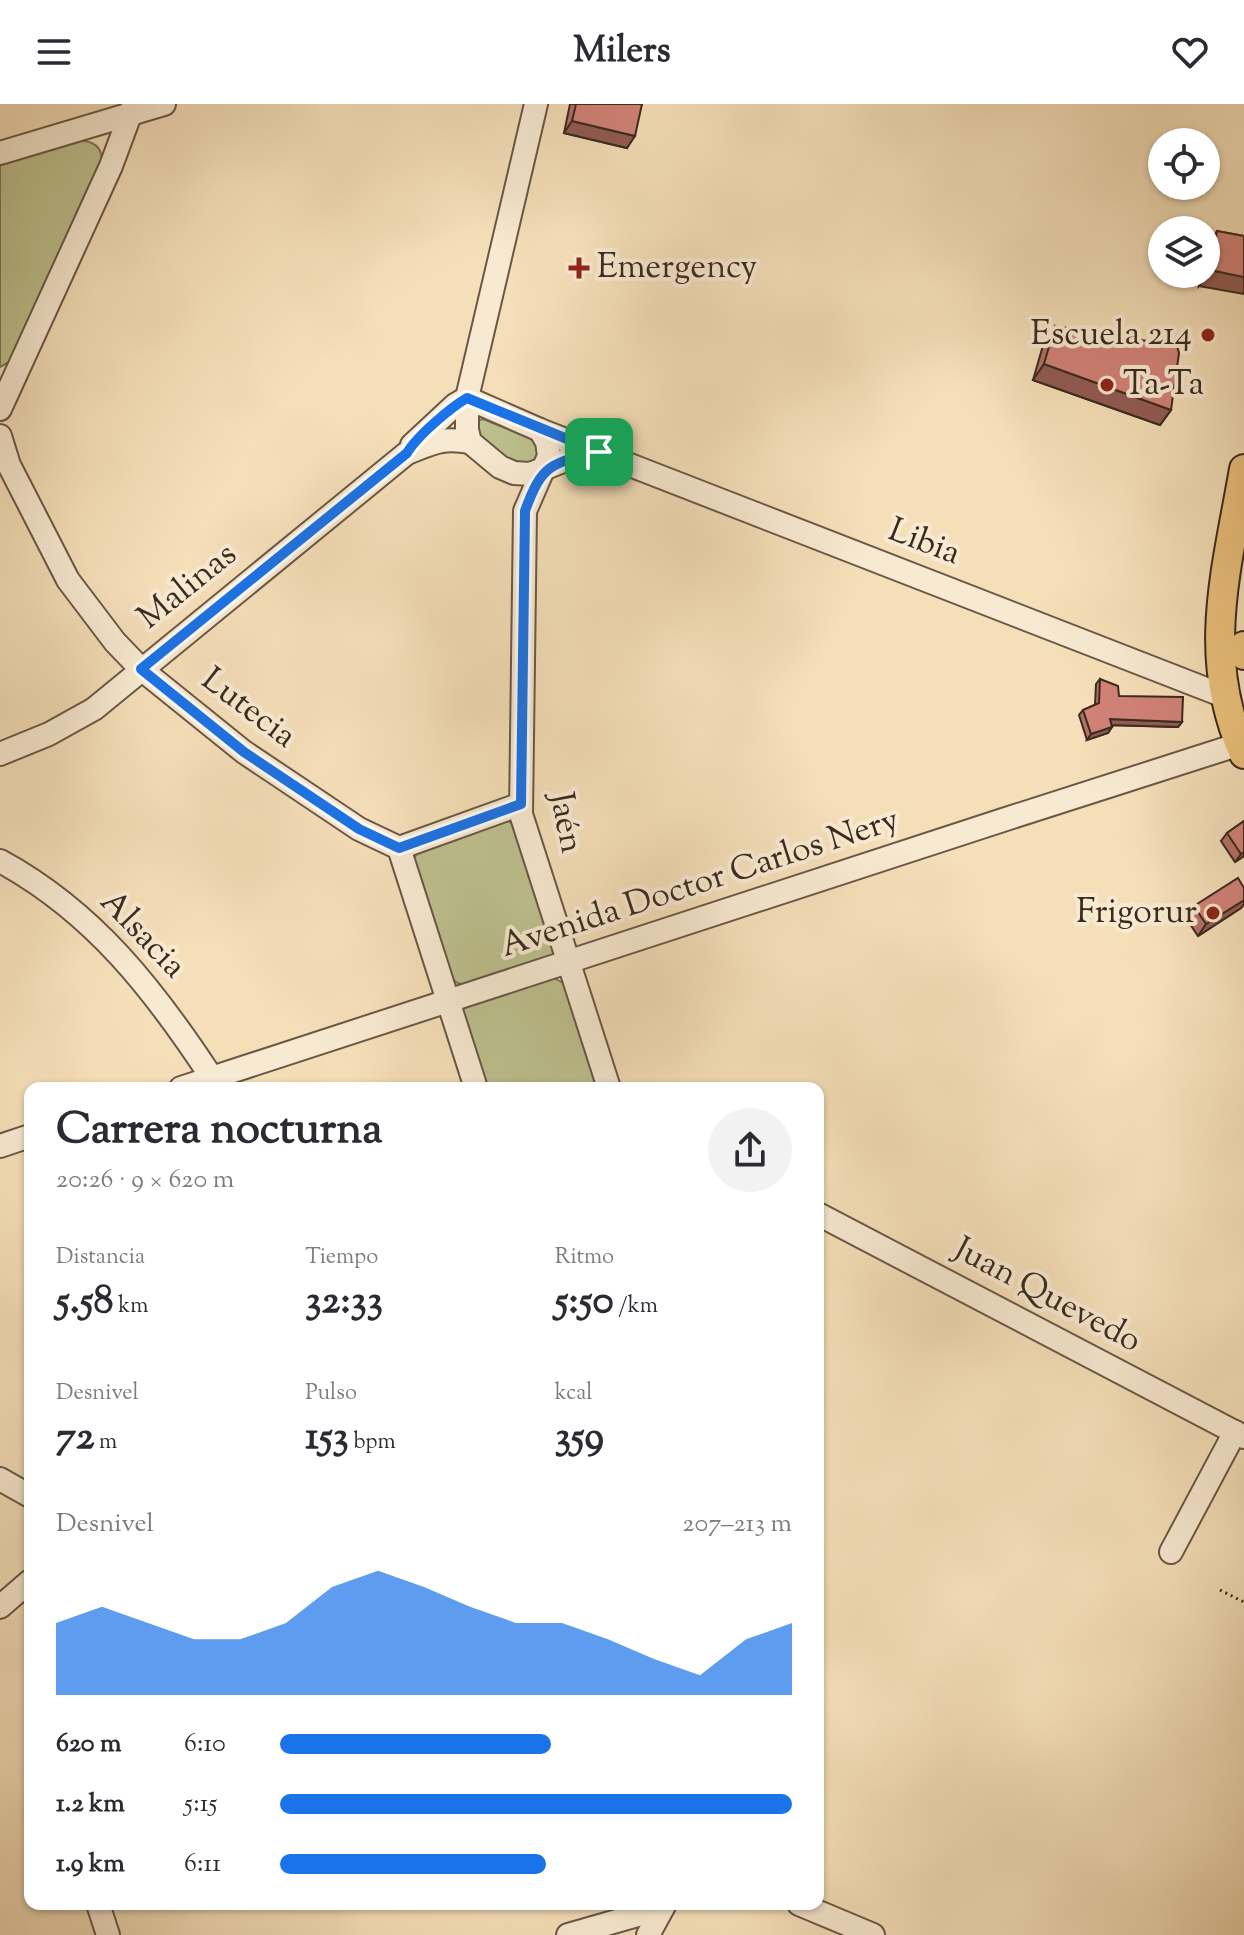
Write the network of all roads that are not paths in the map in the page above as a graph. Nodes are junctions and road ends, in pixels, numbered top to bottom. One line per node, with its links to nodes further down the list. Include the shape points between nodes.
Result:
1 (164, 104): 3 (street)
2 (536, 104): 5 (street)
3 (132, 109): 4 (street); 6 (street)
4 (0, 153)
5 (467, 398): 7 (street, Libia); 9 (street); 11 (street, Malinas, via 413,442)
6 (0, 409)
7 (540, 430): 10 (street, Libia); 14 (street, via 549,456)
8 (0, 436): 18 (street, Lutecia, via 9,465 68,580)
9 (470, 442): 11 (street, Malinas, via 443,439); 12 (street)
10 (599, 452): 14 (street); 19 (street, Libia)
11 (407, 453): 18 (street, Malinas)
12 (500, 467): 14 (street, via 514,473); 15 (street, Jaén)
13 (1244, 469): 19 (main road, via 1220,617)
14 (545, 470): 15 (street, Jaén)
15 (525, 511): 22 (street, Jaén)
16 (1244, 646): 17 (main road)
17 (1244, 655)
18 (141, 669): 21 (street, Malinas, via 94,709); 23 (street, Lutecia, via 244,752 359,829)
19 (1224, 696): 20 (main road)
20 (1242, 749): 25 (street, Avenida Doctor Carlos Nery, via 1058,801)
21 (0, 754)
22 (521, 804): 23 (street); 25 (street, Jaén)
23 (399, 848): 26 (street)
24 (0, 861): 27 (street, Alsacia, via 69,908 123,957 169,1013)
25 (570, 964): 26 (street, Avenida Doctor Carlos Nery); 30 (street, Jaén)
26 (448, 1002): 28 (street, Avenida Doctor Carlos Nery); 29 (street)
27 (211, 1082)
28 (215, 1082)
29 (474, 1082)
30 (607, 1082)
31 (24, 1138): 32 (street)
32 (0, 1146)
33 (824, 1217): 34 (street, Juan Quevedo)
34 (1240, 1435): 37 (street)
35 (0, 1479): 36 (street)
36 (24, 1493)
37 (1171, 1552)
38 (24, 1586): 39 (street)
39 (0, 1607)
40 (100, 1910): 44 (street)
41 (651, 1910): 45 (street)
42 (662, 1910): 46 (street)
43 (813, 1910): 47 (street)
44 (108, 1935)
45 (568, 1935)
46 (648, 1935)
47 (873, 1935)

